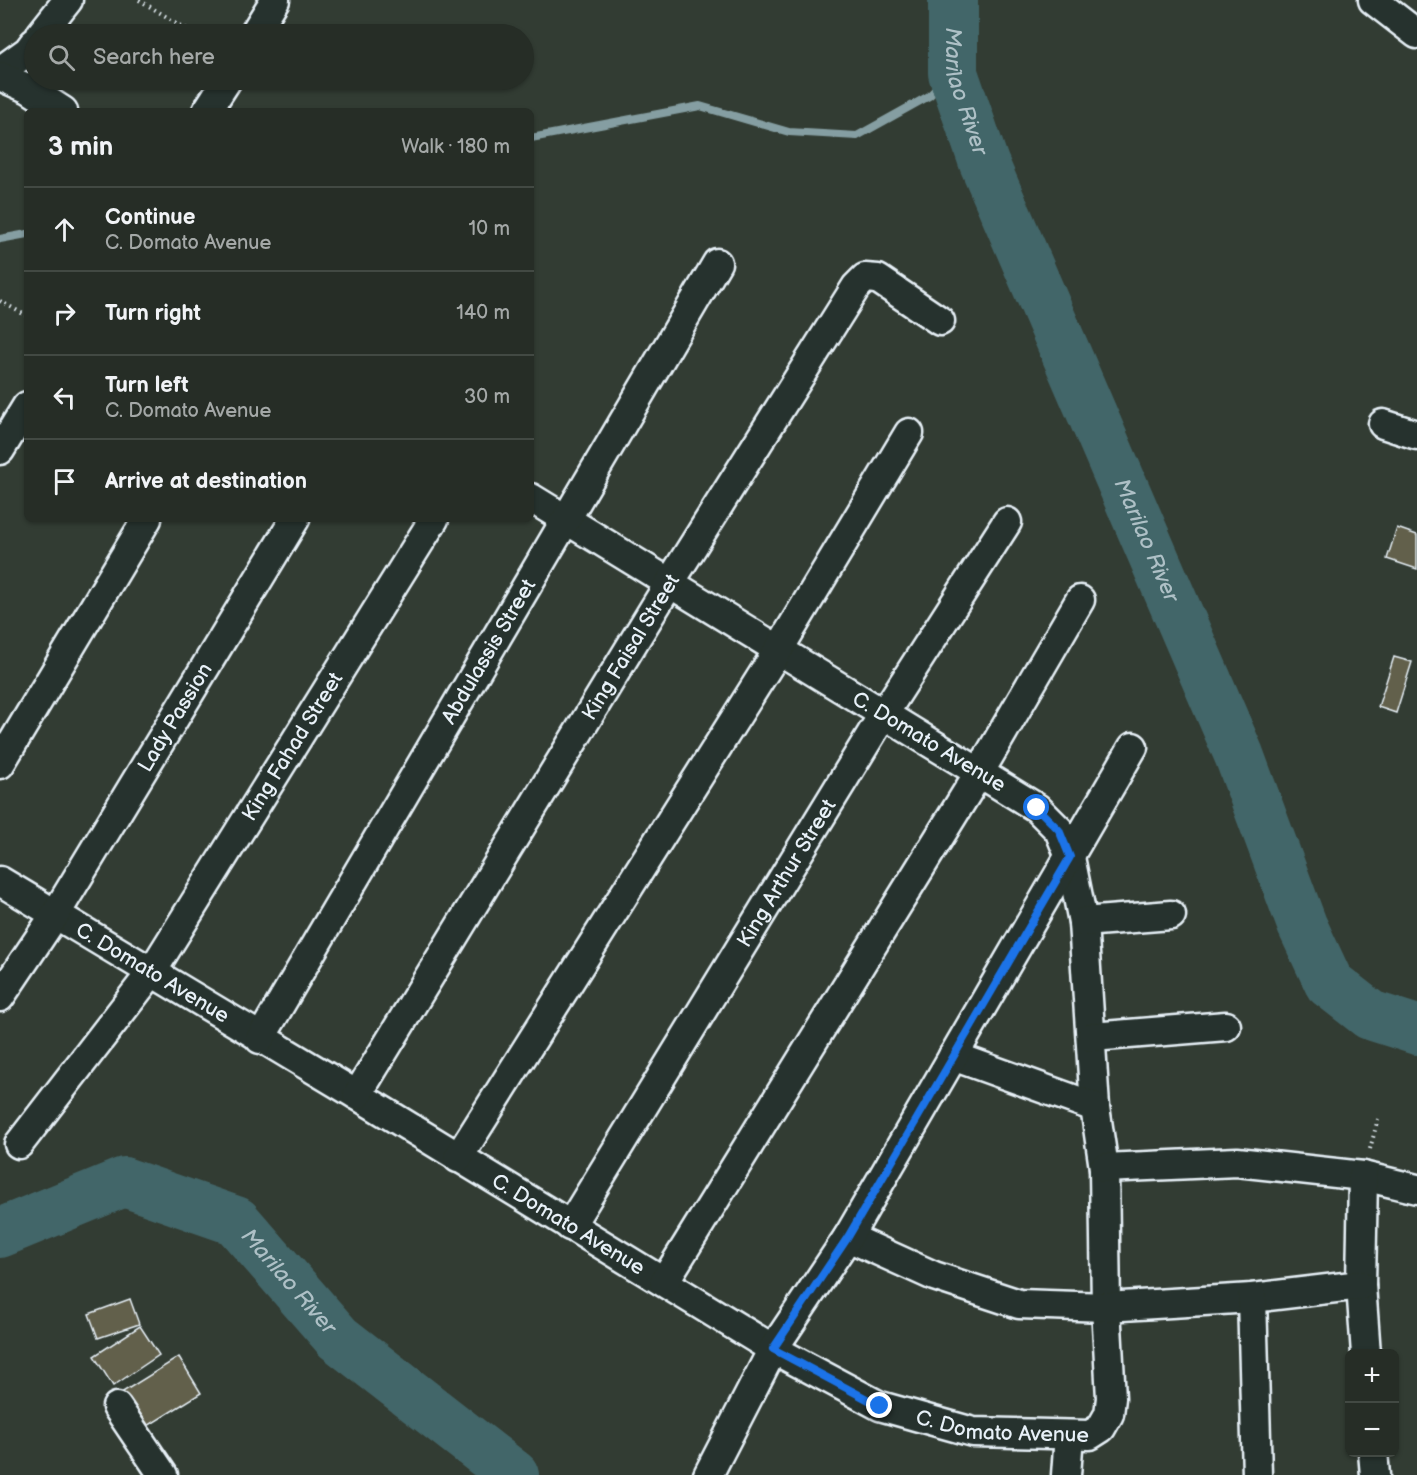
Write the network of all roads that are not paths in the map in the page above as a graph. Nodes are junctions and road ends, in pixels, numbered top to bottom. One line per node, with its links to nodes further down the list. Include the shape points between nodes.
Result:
1 (68, 0): 4 (street)
2 (275, 0): 5 (street)
3 (1373, 0): 6 (street)
4 (49, 24)
5 (260, 24)
6 (1417, 34)
7 (24, 54): 8 (street)
8 (0, 70)
9 (0, 76): 10 (street)
10 (24, 86)
11 (32, 90): 13 (street)
12 (221, 90): 14 (street)
13 (58, 108)
14 (209, 108)
15 (717, 263): 23 (street, Abdulassis Street)
16 (940, 321): 28 (street, King Faisal Street, via 878,279 865,278 856,286)
17 (24, 411): 21 (street)
18 (1383, 424): 20 (street)
19 (909, 433): 30 (street)
20 (1417, 435)
21 (0, 450)
22 (534, 500): 23 (street, C. Domato Avenue)
23 (566, 519): 28 (street, C. Domato Avenue); 44 (street, Abdulassis Street)
24 (145, 522): 33 (street)
25 (293, 522): 37 (street, Lady Passion)
26 (432, 522): 40 (street, King Fahad Street)
27 (1006, 522): 31 (street, King Arthur Street)
28 (669, 584): 30 (street, C. Domato Avenue); 46 (street, King Faisal Street)
29 (1080, 600): 34 (street)
30 (779, 650): 31 (street, C. Domato Avenue); 49 (street)
31 (883, 716): 34 (street, C. Domato Avenue); 53 (street, King Arthur Street)
32 (1133, 747): 35 (street)
33 (0, 764)
34 (979, 773): 35 (street, C. Domato Avenue, via 1037,808 1059,830); 55 (street)
35 (1070, 857): 39 (street, C. Domato Avenue); 45 (street)
36 (0, 881): 37 (street, C. Domato Avenue)
37 (55, 915): 40 (street, C. Domato Avenue); 41 (street, Lady Passion)
38 (1171, 915): 39 (street)
39 (1083, 922): 43 (street, C. Domato Avenue)
40 (151, 974): 44 (street, C. Domato Avenue); 48 (street, King Fahad Street)
41 (0, 997)
42 (1226, 1026): 43 (street)
43 (1092, 1037): 47 (street, C. Domato Avenue)
44 (260, 1039): 46 (street, C. Domato Avenue)
45 (953, 1056): 47 (street); 54 (street)
46 (357, 1095): 49 (street, C. Domato Avenue)
47 (1095, 1107): 50 (street, C. Domato Avenue)
48 (19, 1144)
49 (458, 1158): 53 (street, C. Domato Avenue)
50 (1104, 1168): 51 (street, via 1237,1162); 58 (street, C. Domato Avenue)
51 (1363, 1176): 52 (street); 56 (street)
52 (1417, 1189)
53 (570, 1226): 55 (street, C. Domato Avenue)
54 (848, 1237): 58 (street, via 934,1276 1019,1304); 59 (street)
55 (664, 1282): 59 (street, C. Domato Avenue)
56 (1361, 1285): 57 (street); 60 (street)
57 (1252, 1298): 58 (street); 67 (street)
58 (1106, 1307): 62 (street, C. Domato Avenue, via 1109,1414 1101,1428 1090,1435)
59 (773, 1349): 62 (street, C. Domato Avenue, via 880,1406 973,1432); 65 (street)
60 (1366, 1349)
61 (117, 1407): 64 (street)
62 (1069, 1435): 66 (street)
63 (1373, 1457): 68 (street)
64 (163, 1475)
65 (708, 1475)
66 (1066, 1475)
67 (1257, 1475)
68 (1375, 1475)

